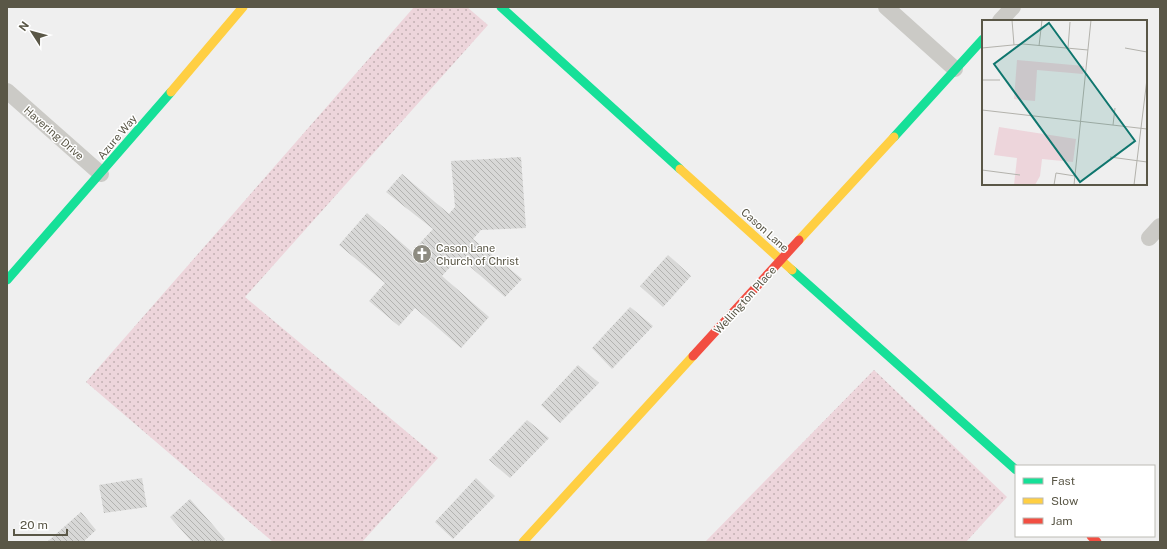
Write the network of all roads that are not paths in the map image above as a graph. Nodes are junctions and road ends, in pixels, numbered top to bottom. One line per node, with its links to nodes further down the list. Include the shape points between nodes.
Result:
1 (243, 7): 9 (street, Azure Way)
2 (501, 7): 12 (street, Cason Lane)
3 (886, 7): 7 (street)
4 (1013, 7): 5 (street)
5 (1001, 20)
6 (982, 40): 7 (street, Wellington Place)
7 (955, 69): 12 (street, Wellington Place)
8 (7, 91): 9 (street, Havering Drive)
9 (101, 174): 13 (street, Azure Way)
10 (1160, 226): 11 (street)
11 (1149, 238)
12 (781, 261): 14 (street, Cason Lane); 15 (street, Wellington Place)
13 (7, 280)
14 (1015, 469)
15 (523, 542)

